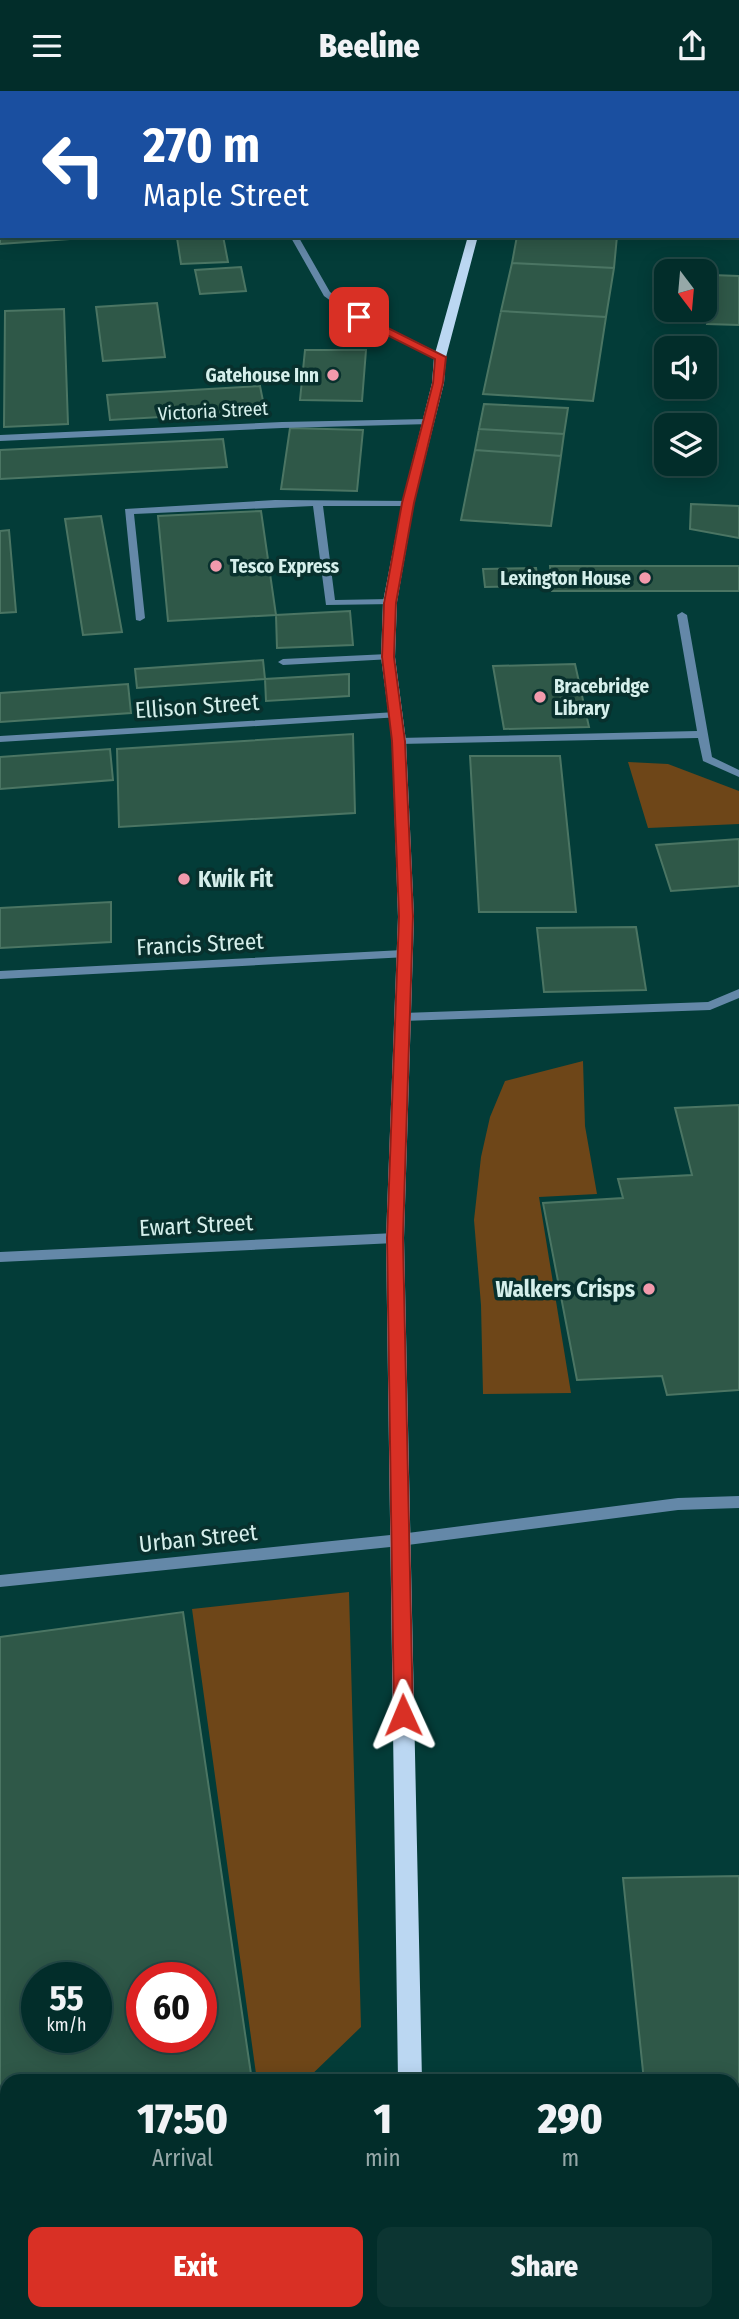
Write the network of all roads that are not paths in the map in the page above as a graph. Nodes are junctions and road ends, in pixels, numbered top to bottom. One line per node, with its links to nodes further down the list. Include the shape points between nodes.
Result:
1 (295, 238): 3 (street, via 327,294 359,317)
2 (472, 238): 3 (main road)
3 (440, 357): 4 (main road)
4 (427, 422): 5 (street, Victoria Street); 7 (main road)
5 (0, 438)
6 (318, 503): 7 (street); 8 (street, via 330,603); 10 (street, via 130,511)
7 (408, 503): 8 (main road)
8 (390, 603): 11 (main road)
9 (682, 615): 14 (street)
10 (140, 618)
11 (388, 657): 12 (street); 13 (main road)
12 (284, 662)
13 (396, 715): 15 (street, Ellison Street); 16 (main road)
14 (703, 734): 16 (street); 17 (street, via 707,759)
15 (0, 739)
16 (399, 741): 18 (main road, via 406,916)
17 (739, 774)
18 (402, 954): 19 (street, Francis Street); 21 (main road)
19 (0, 975)
20 (739, 993): 21 (street, via 710,1006)
21 (403, 1017): 22 (main road)
22 (395, 1238): 23 (street, Ewart Street); 25 (main road)
23 (0, 1257)
24 (739, 1502): 25 (street, Urban Street, via 678,1504)
25 (400, 1540): 26 (street, Urban Street); 27 (main road)
26 (0, 1581)
27 (410, 2074)

